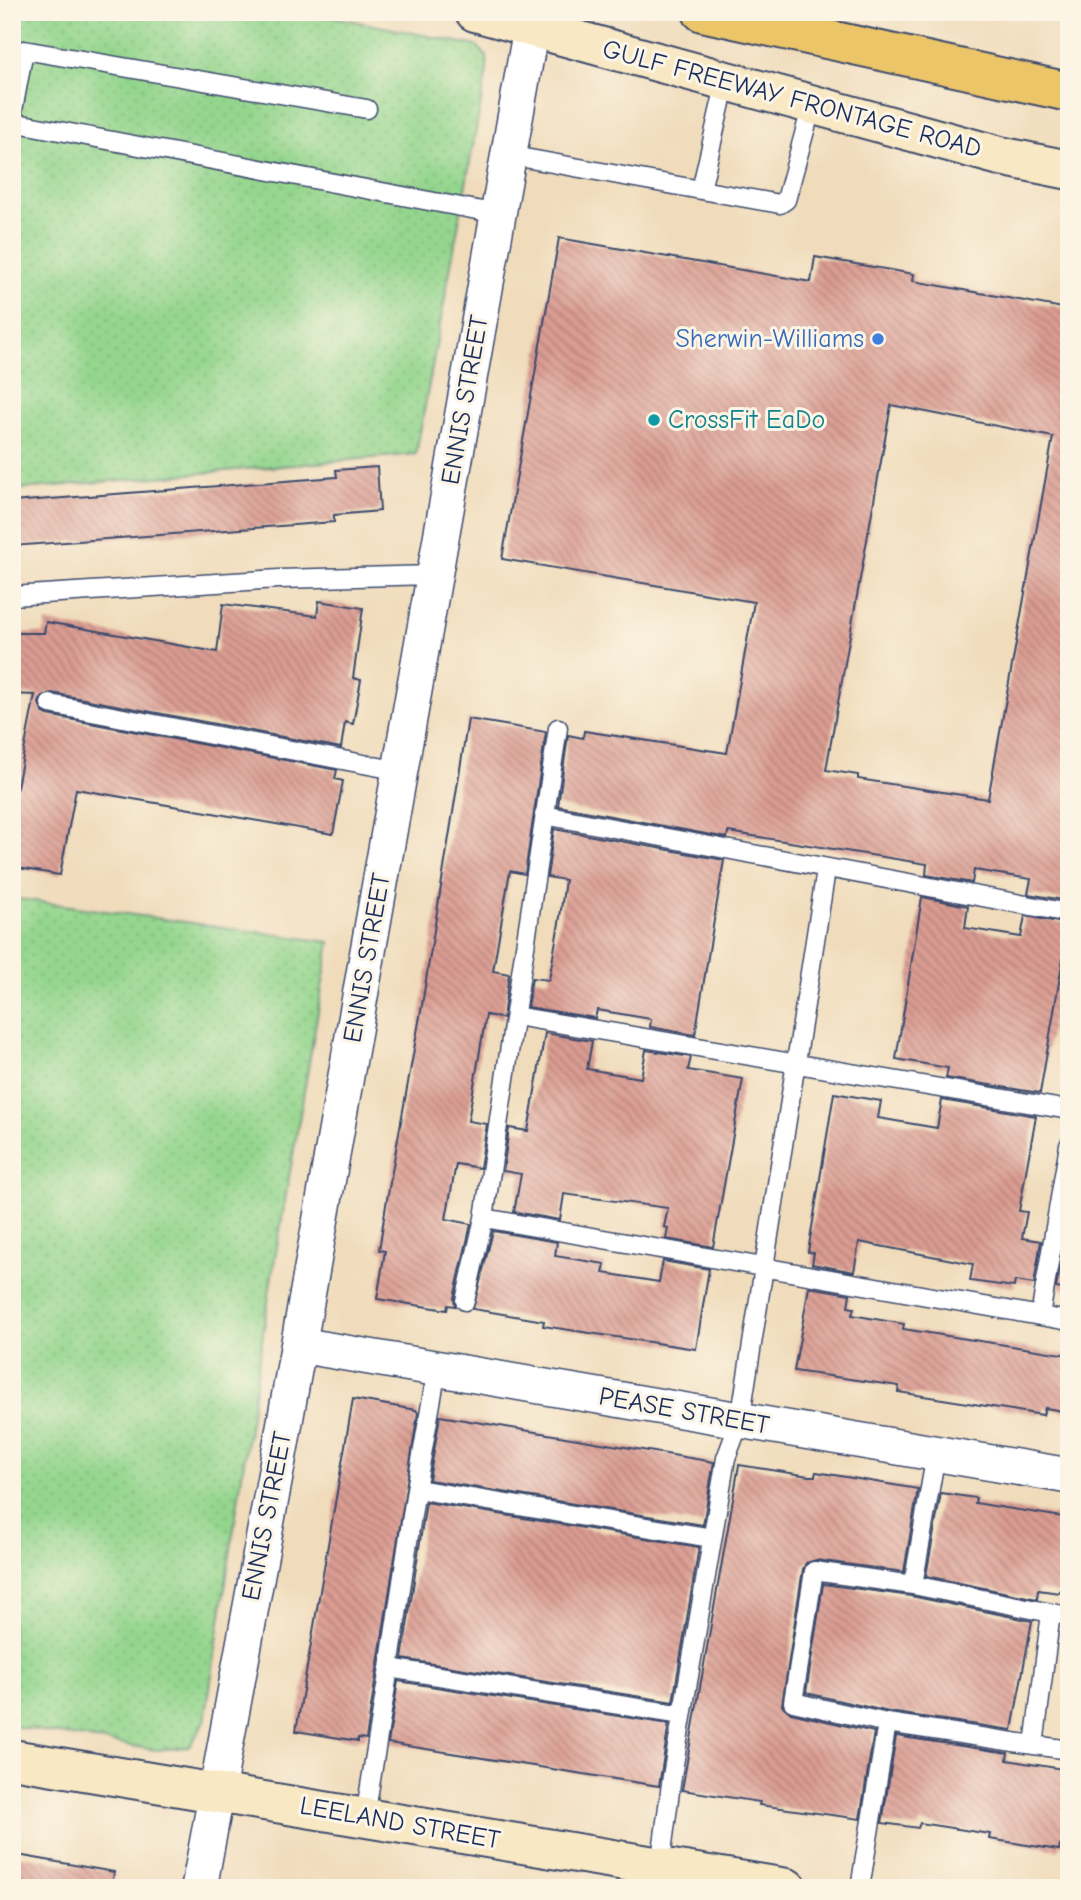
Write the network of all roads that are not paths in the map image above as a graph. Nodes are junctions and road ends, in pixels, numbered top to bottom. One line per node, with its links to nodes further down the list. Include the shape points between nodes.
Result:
1 (475, 12): 3 (main road, GULF FREEWAY FRONTAGE ROAD)
2 (702, 12): 5 (highway)
3 (531, 28): 4 (main road, GULF FREEWAY FRONTAGE ROAD); 10 (street, ENNIS STREET)
4 (726, 81): 6 (main road, GULF FREEWAY FRONTAGE ROAD); 12 (lane)
5 (1069, 92)
6 (812, 104): 11 (main road, GULF FREEWAY FRONTAGE ROAD, via 1000,156); 12 (lane, via 786,200 780,204)
7 (367, 109): 8 (lane, via 24,50)
8 (12, 116)
9 (12, 122): 13 (lane)
10 (508, 155): 12 (lane); 13 (street, ENNIS STREET)
11 (1069, 170)
12 (701, 190)
13 (498, 214): 14 (street, ENNIS STREET)
14 (434, 575): 15 (lane, via 279,579); 18 (street, ENNIS STREET)
15 (12, 596)
16 (50, 704): 18 (lane)
17 (558, 728): 19 (lane)
18 (400, 771): 31 (street, ENNIS STREET)
19 (544, 815): 20 (lane); 22 (lane)
20 (826, 870): 21 (lane); 23 (lane)
21 (1069, 913)
22 (515, 1016): 23 (lane); 26 (lane)
23 (796, 1063): 24 (lane); 27 (lane)
24 (1069, 1110)
25 (1069, 1145): 29 (lane)
26 (484, 1218): 27 (lane); 28 (lane)
27 (764, 1267): 29 (lane); 33 (lane)
28 (465, 1301)
29 (1040, 1316): 30 (lane)
30 (1069, 1321)
31 (299, 1345): 32 (street, PEASE STREET); 46 (street, ENNIS STREET)
32 (437, 1369): 33 (street, PEASE STREET); 36 (lane)
33 (740, 1421): 34 (street, PEASE STREET); 37 (lane, via 726,1458)
34 (936, 1454): 35 (street, PEASE STREET); 38 (lane)
35 (1069, 1476)
36 (416, 1489): 37 (lane); 40 (lane)
37 (712, 1538): 41 (lane)
38 (913, 1585): 39 (lane); 42 (lane, via 814,1571 793,1702)
39 (1060, 1615): 43 (lane)
40 (389, 1668): 41 (lane); 47 (lane)
41 (682, 1715): 48 (lane)
42 (887, 1723): 43 (lane); 52 (lane)
43 (1034, 1745): 44 (lane)
44 (1069, 1750)
45 (12, 1759): 46 (main road, LEELAND STREET)
46 (215, 1791): 47 (main road, LEELAND STREET); 50 (street, ENNIS STREET)
47 (365, 1816): 48 (main road, LEELAND STREET)
48 (660, 1867): 49 (main road, LEELAND STREET)
49 (746, 1884): 51 (main road, LEELAND STREET)
50 (199, 1888)
51 (787, 1888)
52 (860, 1888)

